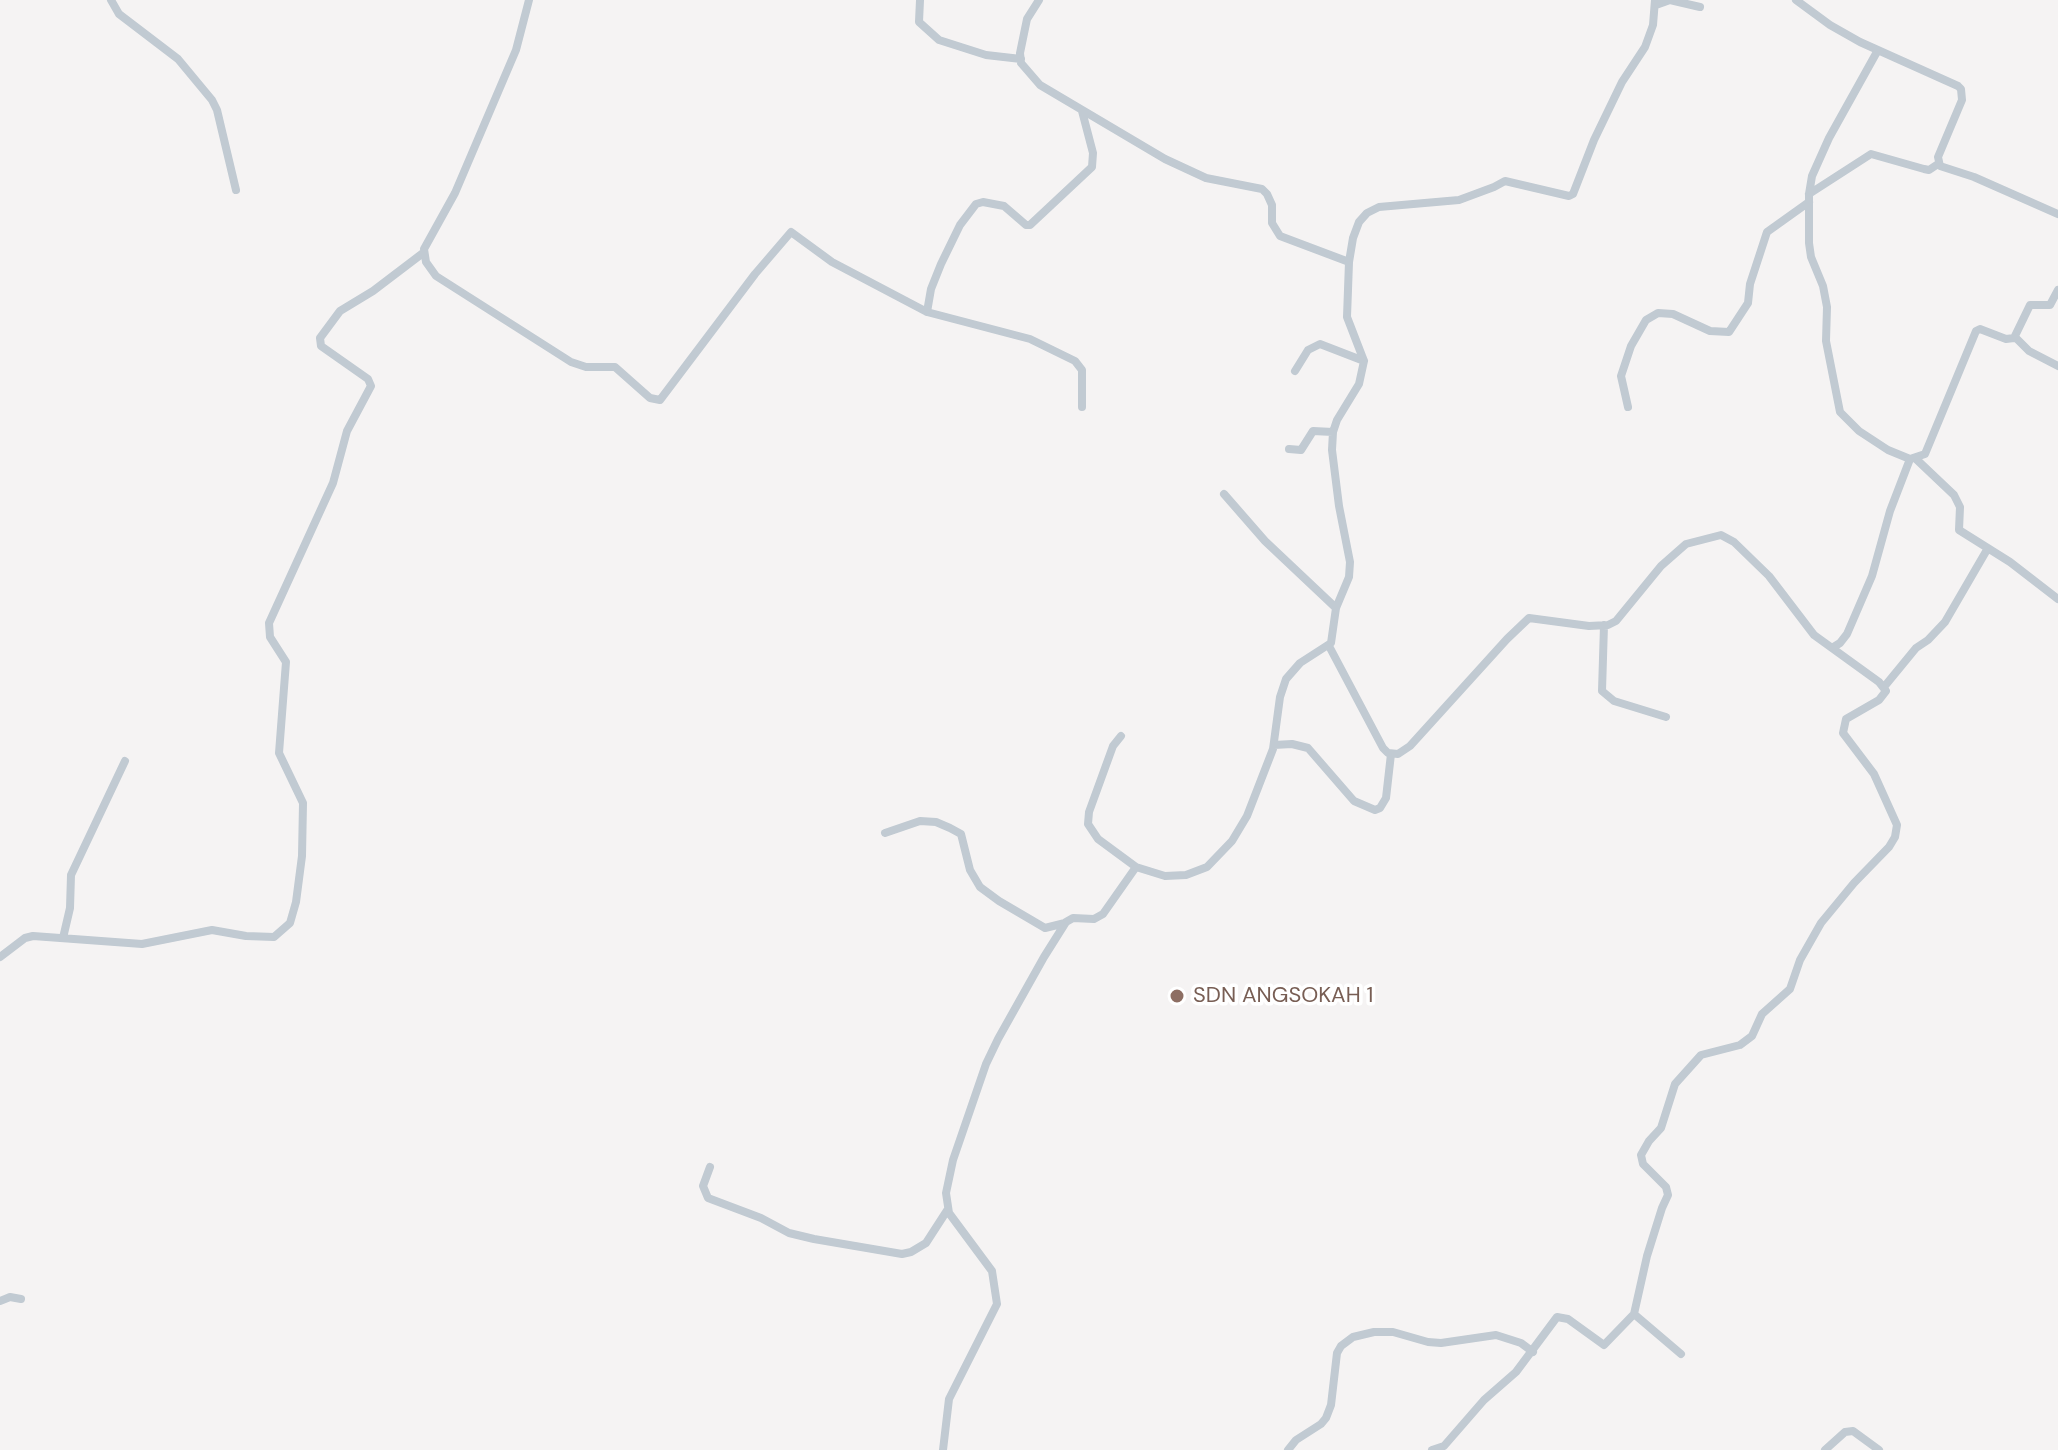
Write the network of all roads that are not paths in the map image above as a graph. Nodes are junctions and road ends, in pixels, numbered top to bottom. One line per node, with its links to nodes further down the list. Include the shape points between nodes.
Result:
1 (111, 0): 12 (street, via 119,14 178,59 212,100)
2 (529, 0): 15 (street, via 516,50 455,193)
3 (920, 0): 9 (street, via 919,22 939,40 986,55)
4 (1039, 0): 9 (street, via 1027,19)
5 (1796, 0): 8 (street)
6 (1655, 2): 7 (street); 16 (street, via 1645,47 1622,82 1573,194 1505,181 1459,200 1379,207 1359,222)
7 (1700, 7)
8 (1878, 50): 11 (street, via 1961,89 1962,100); 13 (street, via 1821,154)
9 (1021, 59): 10 (street, via 1040,85)
10 (1082, 111): 16 (street, via 1206,178 1262,189 1280,236); 18 (street, via 1092,167 1030,225 1004,206 976,204 941,264)
11 (1938, 164): 13 (street, via 1929,170 1871,154); 14 (street)
12 (236, 190)
13 (1809, 198): 24 (street, via 1767,232 1748,303 1729,332 1710,331 1673,314 1658,313 1646,320 1621,376); 27 (street, via 1811,257 1827,307 1826,341 1836,403 1859,431 1900,457)
14 (2058, 214)
15 (423, 253): 18 (street, via 436,276 571,362 615,367 655,400 665,397 791,232 832,262); 44 (street, via 340,311 320,338 321,346 371,386 347,431 333,483 269,623 270,637 286,662 279,753 303,803 302,856 290,923 274,937 212,930 142,944)
16 (1349, 262): 20 (street, via 1348,324)
17 (2058, 290): 19 (street, via 2050,305 2030,305)
18 (927, 312): 23 (street, via 1030,339 1075,361 1082,370)
19 (2015, 337): 21 (street, via 2024,348); 27 (street, via 1976,331 1925,454)
20 (1364, 361): 22 (street, via 1320,344 1308,350); 25 (street, via 1359,384)
21 (2058, 366)
22 (1295, 371)
23 (1082, 407)
24 (1628, 407)
25 (1333, 432): 26 (street, via 1313,431 1301,450); 31 (street, via 1350,562)
26 (1289, 449)
27 (1913, 459): 29 (street, via 1954,495 1960,507 1959,530); 34 (street, via 1890,511 1872,576 1847,634)
28 (1224, 494): 31 (street)
29 (1988, 548): 30 (street); 35 (street, via 1945,622)
30 (2058, 599)
31 (1336, 608): 33 (street)
32 (1604, 625): 34 (street, via 1616,621 1686,544 1721,535 1769,576 1805,626); 36 (street, via 1602,691 1614,701); 39 (street, via 1529,618 1410,746)
33 (1329, 646): 38 (street, via 1288,674); 39 (street, via 1374,734)
34 (1832, 648): 35 (street)
35 (1884, 687): 50 (street, via 1883,698 1846,719 1843,733 1874,774 1897,825 1895,837 1821,923 1790,989 1762,1014 1752,1036 1740,1045 1701,1055 1675,1084 1661,1128 1641,1155 1668,1195)
36 (1666, 717)
37 (1121, 736): 42 (street, via 1088,824 1098,839)
38 (1274, 745): 39 (street, via 1308,748 1354,801 1375,810 1386,798); 42 (street, via 1243,825 1207,867 1175,877)
39 (1391, 754)
40 (125, 761): 44 (street, via 71,875)
41 (885, 833): 43 (street, via 920,821 950,828 961,834 970,870 986,893 1045,928)
42 (1136, 867): 43 (street, via 1103,914)
43 (1066, 922): 47 (street, via 986,1064 950,1169)
44 (63, 938): 45 (street, via 25,938)
45 (0, 957)
46 (710, 1167): 47 (street, via 703,1186 708,1198 814,1239 911,1252 926,1243)
47 (948, 1209): 53 (street, via 990,1266 997,1298 949,1399)
48 (21, 1299): 49 (street)
49 (0, 1301)
50 (1634, 1314): 51 (street, via 1604,1345 1559,1316); 52 (street)
51 (1533, 1352): 54 (street, via 1496,1335 1441,1343 1393,1332 1353,1337 1337,1353 1326,1418); 55 (street, via 1444,1446)
52 (1681, 1354)
53 (943, 1450)
54 (1288, 1450)
55 (1432, 1450)
56 (1825, 1450): 57 (street, via 1853,1431)
57 (1879, 1450)

